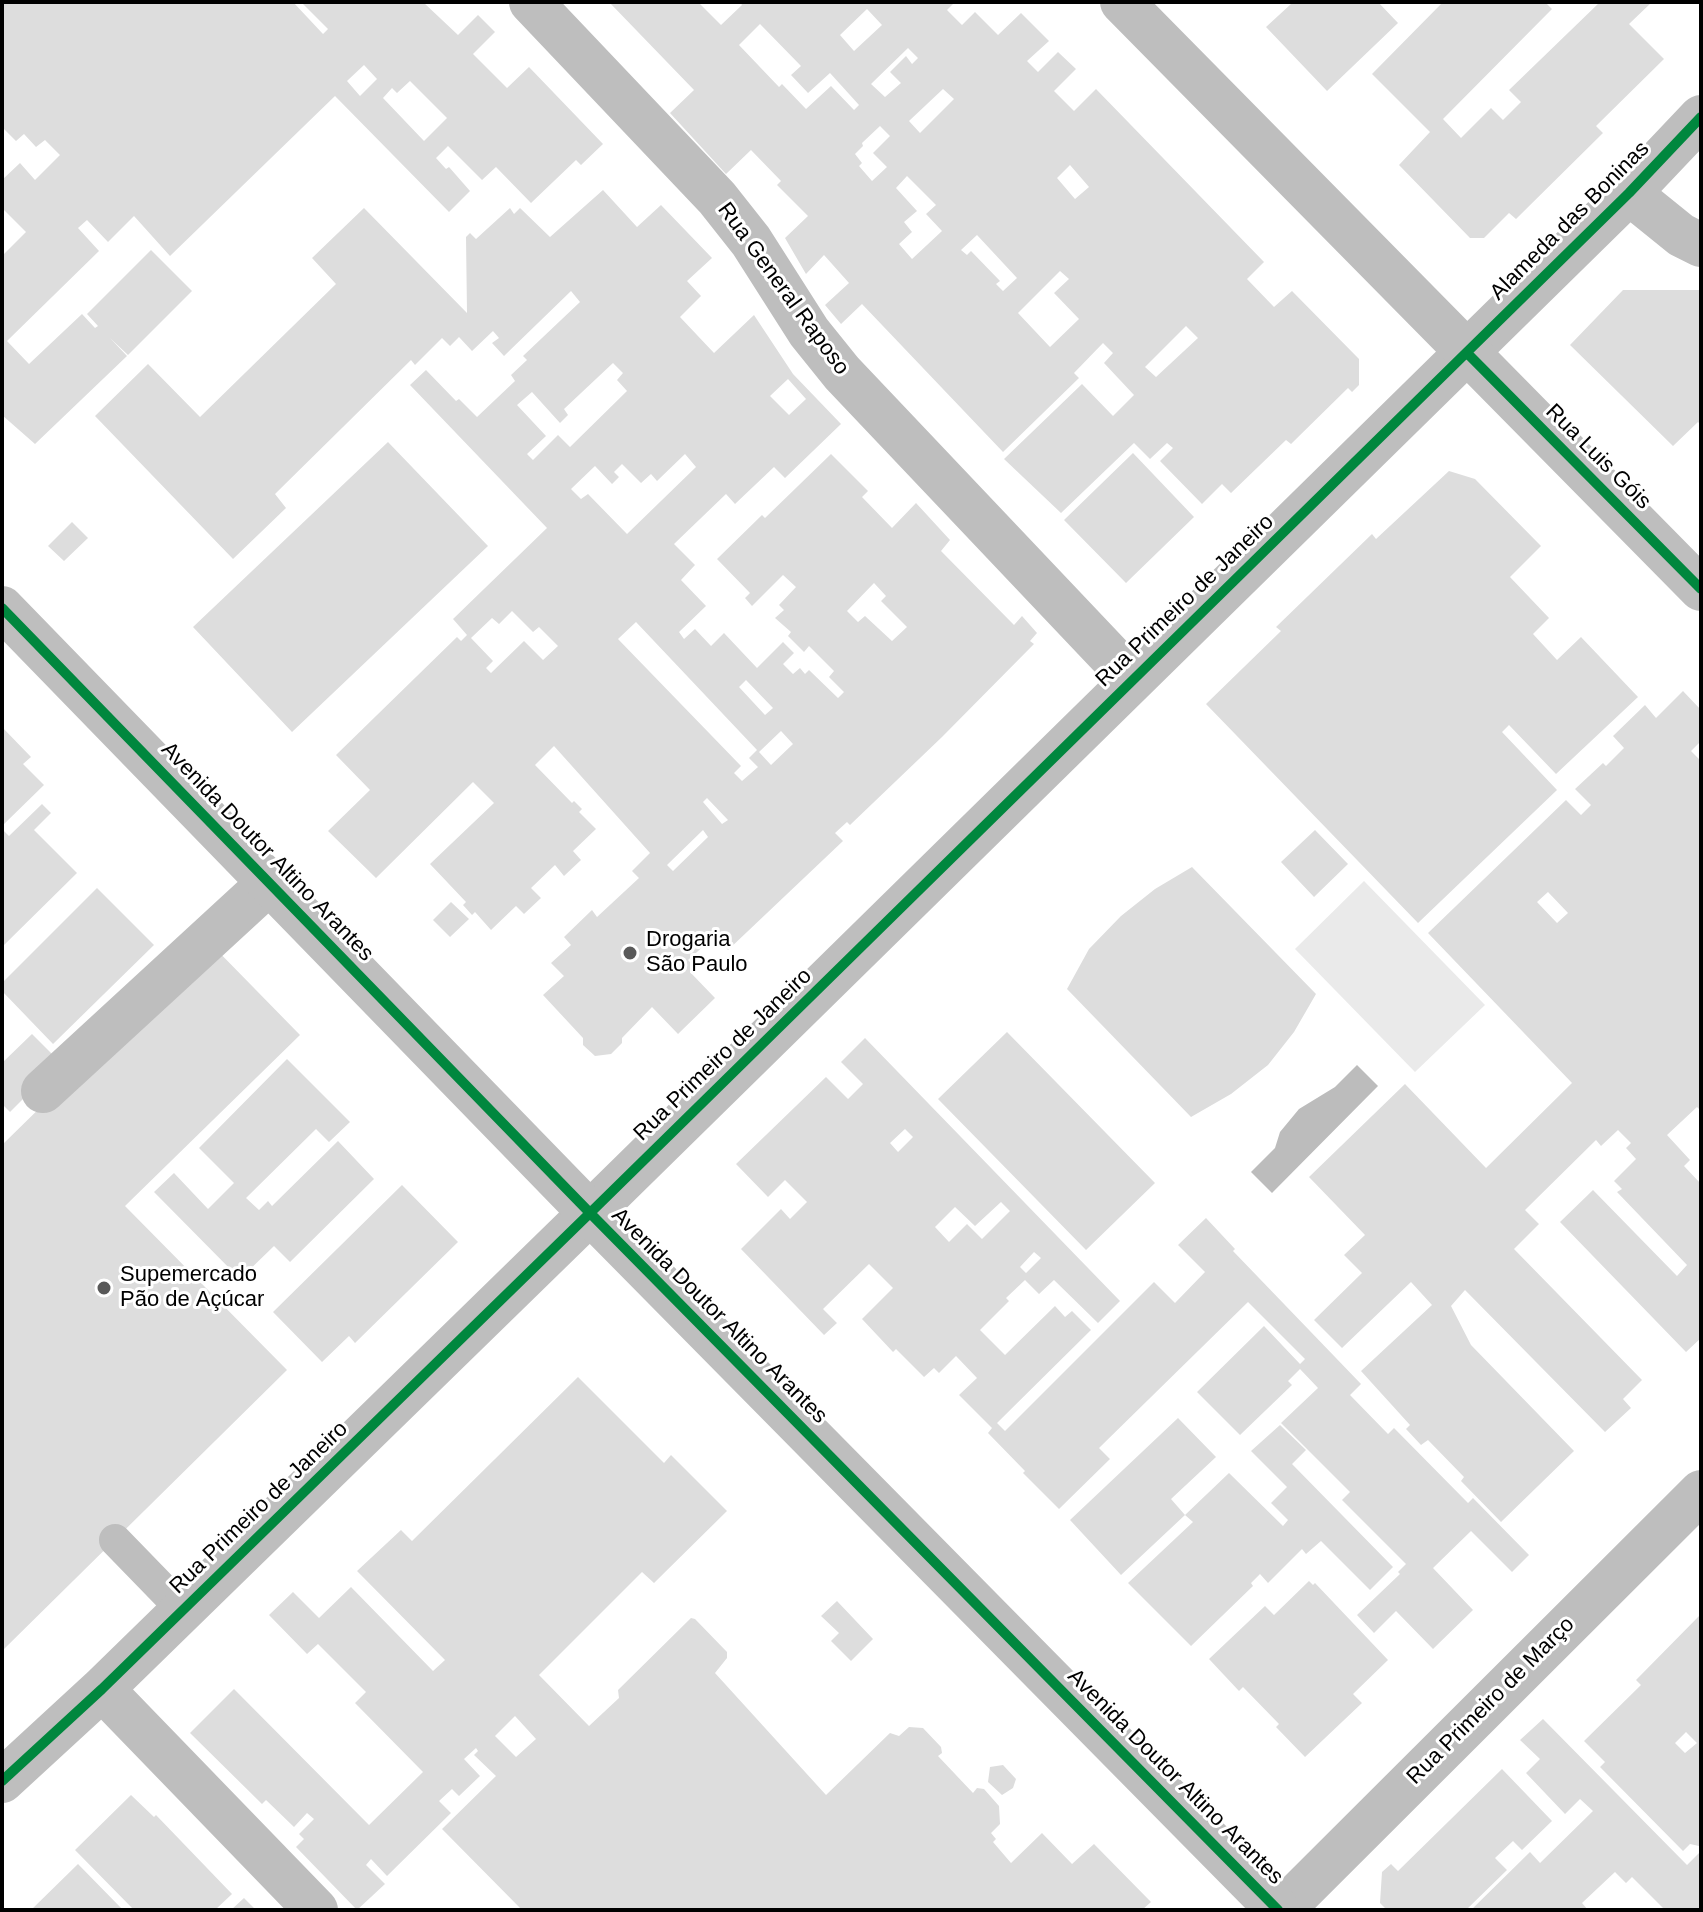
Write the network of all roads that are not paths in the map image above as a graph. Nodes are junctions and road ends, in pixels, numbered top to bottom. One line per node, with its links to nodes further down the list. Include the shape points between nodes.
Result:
1 (531, 2): 9 (street, Rua General Raposo, via 717,198 842,373)
2 (1122, 2): 6 (street, Rua Luis Góis)
3 (1701, 117): 4 (street, Alameda das Boninas)
4 (1629, 193): 5 (street); 6 (street, Alameda das Boninas)
5 (1701, 245)
6 (1467, 353): 7 (street, Rua Luis Góis); 9 (street, Rua Primeiro de Janeiro)
7 (1701, 589)
8 (2, 608): 10 (street, Avenida Doutor Altino Arantes)
9 (1133, 680): 12 (street, Rua Primeiro de Janeiro)
10 (269, 883): 11 (street); 12 (street, Avenida Doutor Altino Arantes)
11 (43, 1091)
12 (590, 1213): 15 (street, Rua Primeiro de Janeiro); 19 (street, Avenida Doutor Altino Arantes)
13 (1701, 1492): 19 (street, Rua Primeiro de Março)
14 (115, 1540): 15 (lane)
15 (183, 1610): 16 (street, Rua Primeiro de Janeiro)
16 (102, 1689): 17 (street, Rua Primeiro de Janeiro); 18 (street)
17 (2, 1781)
18 (316, 1910)
19 (1280, 1910)

